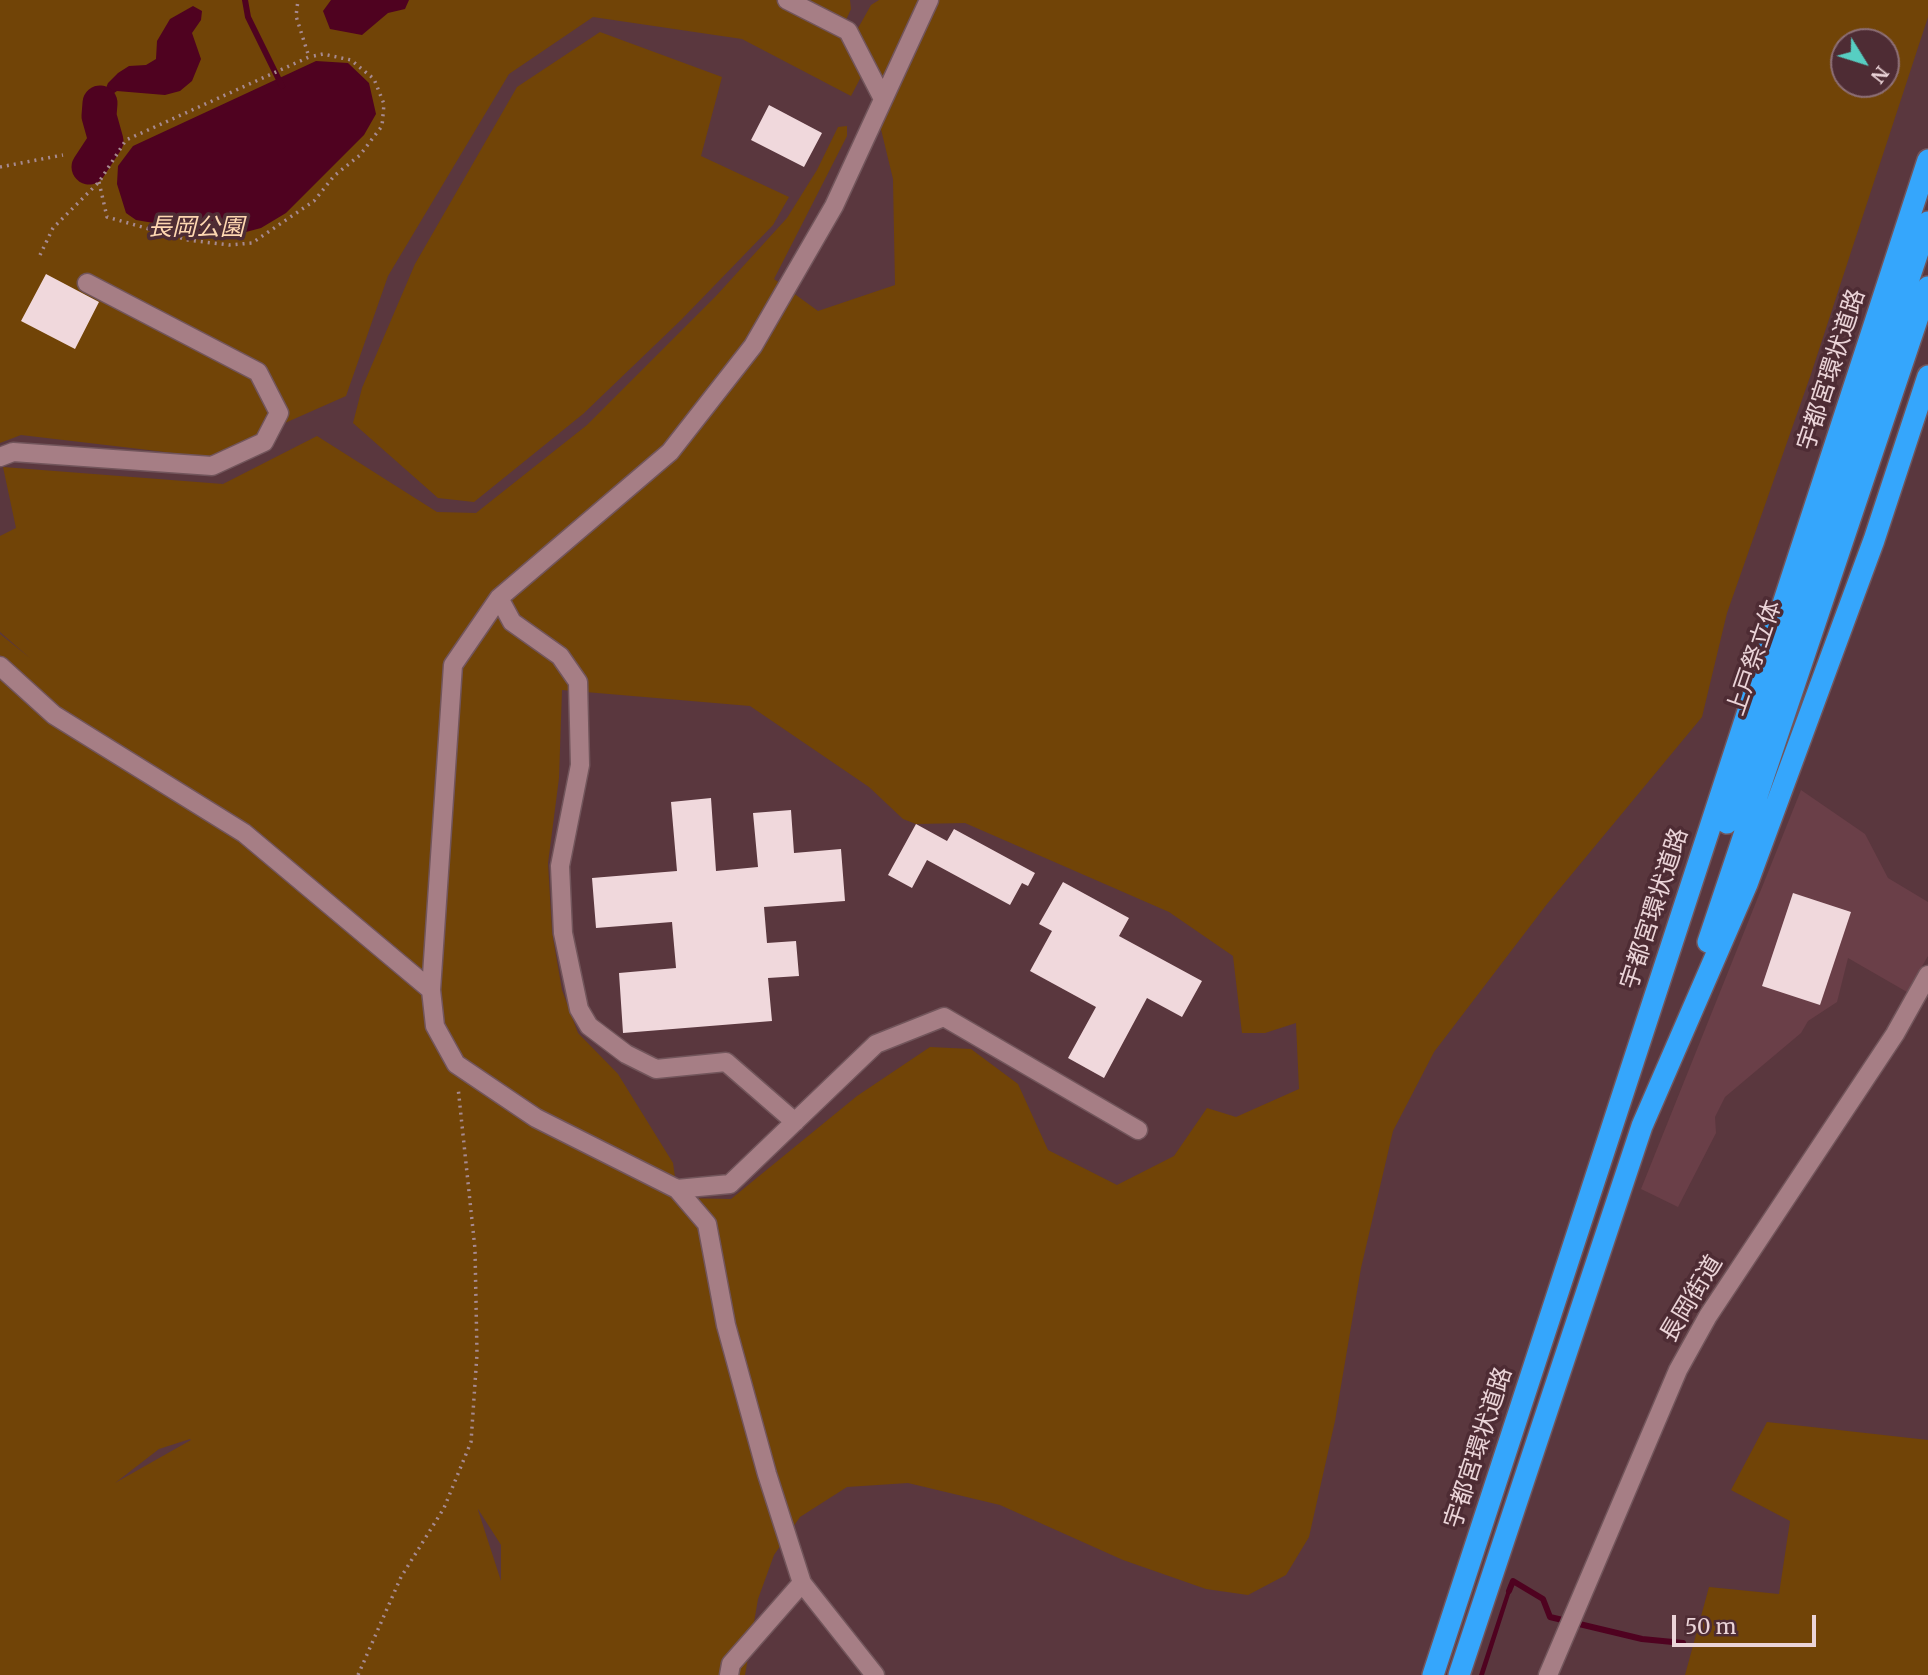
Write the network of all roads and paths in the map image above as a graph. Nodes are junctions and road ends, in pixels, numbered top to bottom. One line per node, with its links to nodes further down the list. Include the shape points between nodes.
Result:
1 (298, 0): 4 (path, via 296,16)
2 (787, 0): 5 (street, via 848,31)
3 (929, 0): 5 (street)
4 (309, 57): 9 (path, via 126,140); 9 (path, via 323,54 351,60 374,79 384,104 382,126 314,201 252,243 188,240 107,217)
5 (883, 99): 16 (street, via 834,206 753,346 670,452)
6 (63, 155): 8 (path)
7 (1928, 160): 21 (highway, 宇都宮環状道路)
8 (0, 167)
9 (99, 182): 11 (path, via 53,228)
10 (1928, 222): 21 (highway, 上戸祭立体, via 1710,871)
11 (40, 255)
12 (87, 283): 15 (street, via 258,372 279,413 264,442 212,466 13,452)
13 (1928, 287): 23 (highway, 上戸祭立体, via 1752,816)
14 (1928, 376): 23 (highway, via 1874,540 1747,884)
15 (0, 457)
16 (499, 598): 19 (street, via 453,665); 22 (street, via 512,622 560,656 578,682 580,765 560,866 563,933 579,1009 589,1026 626,1054 656,1069 726,1062)
17 (0, 666): 19 (street, via 54,715 244,834)
18 (1928, 975): 32 (street, 長岡街道, via 1895,1034 1716,1304 1678,1370)
19 (431, 990): 20 (street, via 435,1026)
20 (456, 1064): 25 (street, via 536,1118); 27 (path, via 475,1249 477,1354 471,1442 444,1508 401,1577)
21 (1619, 1106): 30 (highway, 宇都宮環状道路)
22 (795, 1122): 24 (street, via 876,1044 944,1017); 25 (street, via 730,1184)
23 (1642, 1126): 31 (highway)
24 (1138, 1130)
25 (677, 1189): 26 (street, via 707,1224 726,1325)
26 (802, 1583): 28 (street, via 731,1664); 29 (street)
27 (358, 1675)
28 (729, 1675)
29 (875, 1675)
30 (1433, 1675)
31 (1460, 1675)
32 (1548, 1675)

